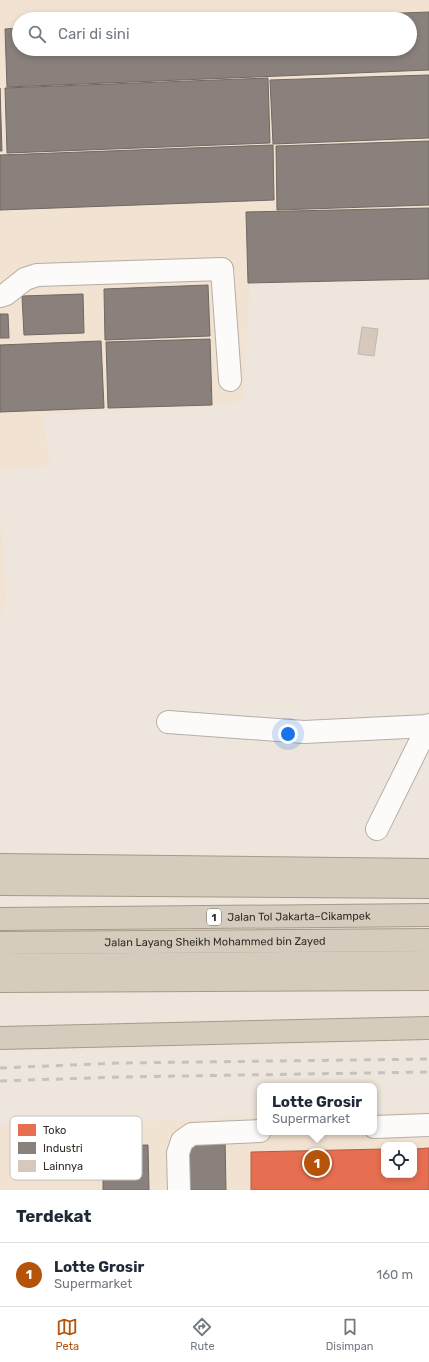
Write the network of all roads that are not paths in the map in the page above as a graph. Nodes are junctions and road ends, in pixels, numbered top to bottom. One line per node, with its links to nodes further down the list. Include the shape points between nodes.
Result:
1 (0, 296): 2 (lane, via 25,279 36,275 222,269)
2 (230, 380)
3 (168, 722): 4 (lane, via 304,732)
4 (429, 726): 5 (lane)
5 (378, 829)
6 (0, 865): 7 (highway)
7 (429, 870)
8 (0, 884): 9 (highway)
9 (429, 887)
10 (429, 915): 11 (highway, Jalan Tol Jakarta–Cikampek / 1)
11 (0, 919)
12 (429, 940): 13 (highway, Jalan Layang Sheikh Mohammed bin Zayed / 1)
13 (0, 943)
14 (429, 962): 15 (highway, Jalan Layang Sheikh Mohammed bin Zayed)
15 (0, 964)
16 (429, 979): 17 (highway)
17 (0, 981)
18 (429, 1028): 19 (highway)
19 (0, 1038)
20 (429, 1125): 21 (lane)
21 (377, 1127)
22 (257, 1131): 23 (lane, via 192,1134 182,1140 178,1153)
23 (179, 1190)

